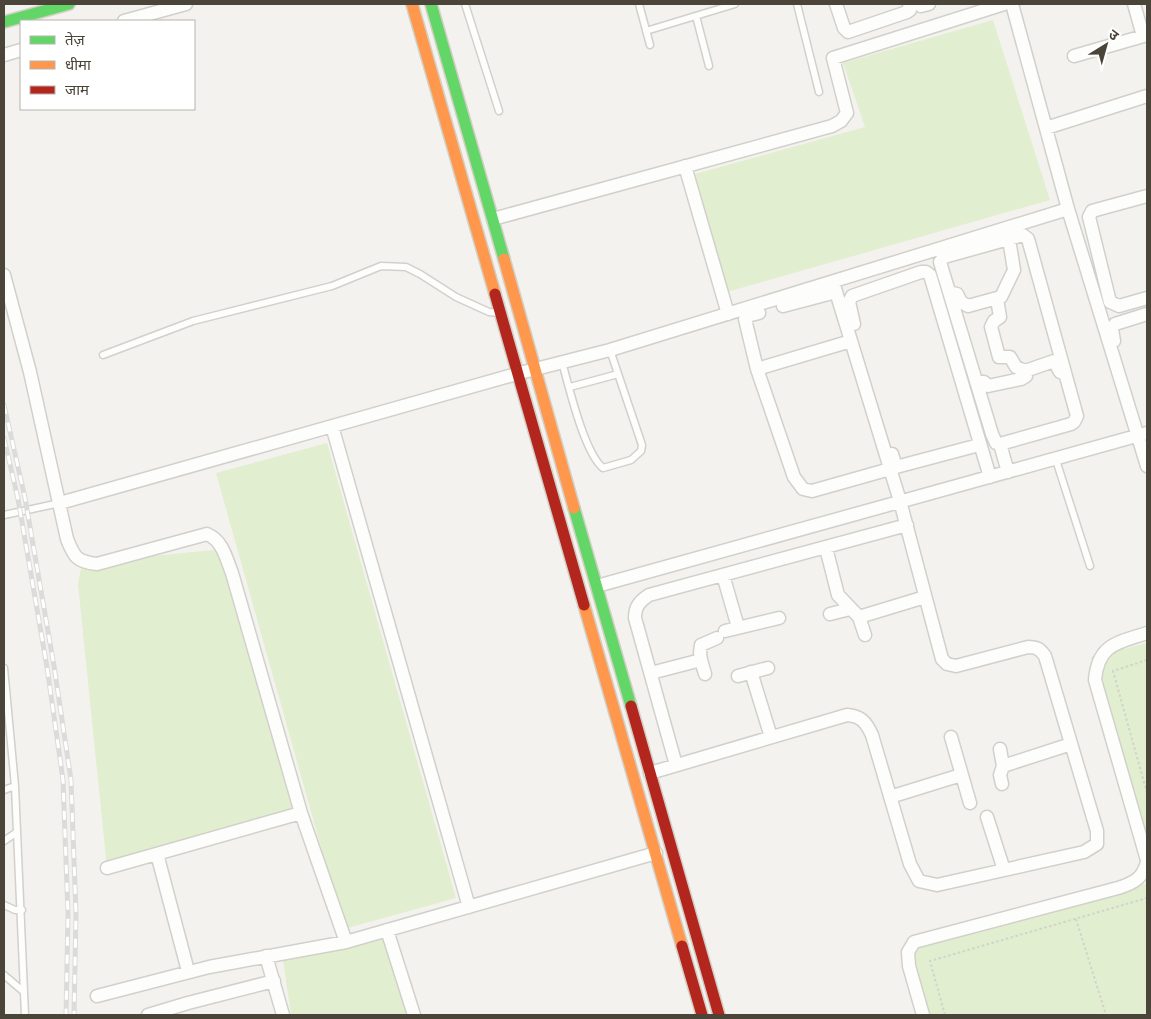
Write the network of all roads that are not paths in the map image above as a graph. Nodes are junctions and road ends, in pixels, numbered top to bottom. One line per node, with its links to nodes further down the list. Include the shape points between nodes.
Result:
1 (69, 4): 16 (street)
2 (186, 4): 15 (street)
3 (412, 4): 41 (street)
4 (431, 4): 32 (street)
5 (465, 4): 27 (lane)
6 (639, 4): 17 (lane)
7 (735, 4): 14 (lane)
8 (797, 4): 25 (lane)
9 (836, 4): 13 (street, via 848,32 894,18)
10 (1004, 4): 18 (street)
11 (1012, 4): 28 (street)
12 (1134, 4): 19 (street)
13 (917, 6): 18 (street)
14 (696, 16): 17 (lane); 24 (lane)
15 (128, 20)
16 (4, 22)
17 (646, 31): 20 (lane)
18 (918, 32): 29 (street, via 833,58 847,113 841,121)
19 (1145, 36): 23 (street)
20 (650, 46)
21 (20, 50): 22 (street)
22 (4, 56)
23 (1074, 56)
24 (709, 66)
25 (820, 92)
26 (1147, 96): 28 (street)
27 (499, 111)
28 (1046, 128): 31 (street)
29 (685, 166): 32 (street); 42 (street)
30 (1147, 196): 39 (street, via 1092,211 1089,217 1110,302 1119,306)
31 (1068, 209): 34 (street); 44 (street)
32 (493, 219): 49 (street)
33 (1009, 238): 38 (street, via 941,260 940,266); 40 (street, via 1014,270 1002,296); 52 (street, via 1021,235 1028,239)
34 (923, 254): 35 (street); 37 (street)
35 (926, 272): 61 (street, via 931,279); 61 (street, via 857,293 849,302 895,464 896,467)
36 (4, 275): 68 (street)
37 (834, 287): 42 (street); 45 (street); 50 (street, via 746,316)
38 (950, 294): 40 (street, via 956,293 968,306); 56 (street)
39 (1147, 298)
40 (997, 299): 51 (street, via 1000,317 991,327 998,355 1010,358)
41 (502, 313): 47 (lane, via 489,312 456,297 406,267 381,266 324,288 193,321); 53 (street)
42 (728, 314): 46 (street)
43 (1147, 314): 44 (street)
44 (1108, 327): 54 (street); 59 (street)
45 (851, 341): 50 (street); 64 (street)
46 (610, 350): 48 (street); 55 (lane)
47 (102, 355)
48 (562, 362): 49 (street); 57 (lane)
49 (536, 369): 53 (street); 74 (street)
50 (757, 369): 64 (street, via 794,477 803,489 812,491)
51 (1025, 371): 52 (street, via 1054,361 1060,372); 56 (street, via 1026,376 1022,379)
52 (1065, 372): 60 (street, via 1077,416 1074,422)
53 (520, 373): 58 (street); 106 (street)
54 (1123, 373)
55 (618, 374): 57 (lane); 57 (lane, via 642,445 641,451 631,460 603,468 597,463 580,423)
56 (982, 384): 60 (street, via 983,407 994,440)
57 (570, 387)
58 (332, 426): 68 (street); 112 (street)
59 (1145, 435): 62 (street); 63 (street)
60 (1000, 444): 65 (street)
61 (979, 445): 66 (street)
62 (1056, 460): 65 (street); 72 (lane)
63 (1147, 466)
64 (890, 469): 67 (street)
65 (1008, 472): 66 (street)
66 (990, 477): 67 (street)
67 (900, 501): 70 (street); 74 (street)
68 (60, 503): 69 (lane); 102 (street, via 67,539 74,556 82,562 97,564 207,534 216,538 232,573)
69 (4, 515)
70 (907, 525): 71 (street); 75 (street)
71 (826, 548): 73 (street); 76 (street, via 838,595)
72 (1090, 566)
73 (723, 575): 79 (street); 86 (street, via 649,595 640,601 635,609 635,618)
74 (597, 586): 95 (street)
75 (925, 597): 76 (street); 91 (street, via 939,652 946,664 956,666 1028,647 1041,651)
76 (855, 613): 77 (street); 81 (street)
77 (830, 614)
78 (779, 618): 79 (street)
79 (738, 627): 82 (street, via 702,645)
80 (1147, 633): 108 (street, via 1108,649 1098,658 1095,680)
81 (865, 635)
82 (701, 660): 86 (street); 87 (street)
83 (4, 668): 98 (lane)
84 (768, 668): 85 (street)
85 (751, 672): 88 (street); 89 (street)
86 (651, 673): 93 (street)
87 (705, 674)
88 (738, 676)
89 (771, 737): 93 (street); 100 (street, via 847,715 858,716 872,735)
90 (951, 737): 96 (street)
91 (1071, 744): 94 (street); 110 (street, via 1097,831 1097,844 1084,852)
92 (1000, 749): 94 (street)
93 (676, 766): 95 (street)
94 (1003, 766): 97 (street)
95 (650, 773): 128 (street)
96 (961, 775): 100 (street); 101 (street)
97 (1002, 784)
98 (15, 786): 99 (lane); 104 (lane)
99 (4, 790)
100 (890, 796): 110 (street, via 910,864 919,881 938,885)
101 (970, 803)
102 (301, 813): 107 (street); 115 (street)
103 (987, 817): 110 (street)
104 (17, 832): 105 (lane); 113 (lane)
105 (4, 841)
106 (656, 853): 112 (street); 127 (street)
107 (157, 854): 109 (street); 117 (street)
108 (1147, 861): 129 (street, via 1144,873 1133,883 914,942 908,952 909,966)
109 (107, 868)
110 (1004, 870)
111 (4, 905): 113 (lane)
112 (469, 907): 114 (street)
113 (22, 910): 120 (lane)
114 (387, 930): 115 (street); 126 (street)
115 (346, 942): 116 (street)
116 (266, 956): 117 (street); 119 (street)
117 (188, 972): 121 (street)
118 (4, 976): 120 (lane)
119 (274, 982): 124 (street); 125 (street)
120 (24, 992): 122 (lane)
121 (96, 996)
122 (25, 1012): 123 (lane)
123 (18, 1015)
124 (148, 1015)
125 (283, 1015)
126 (414, 1015)
127 (702, 1015)
128 (719, 1015)
129 (924, 1015)

